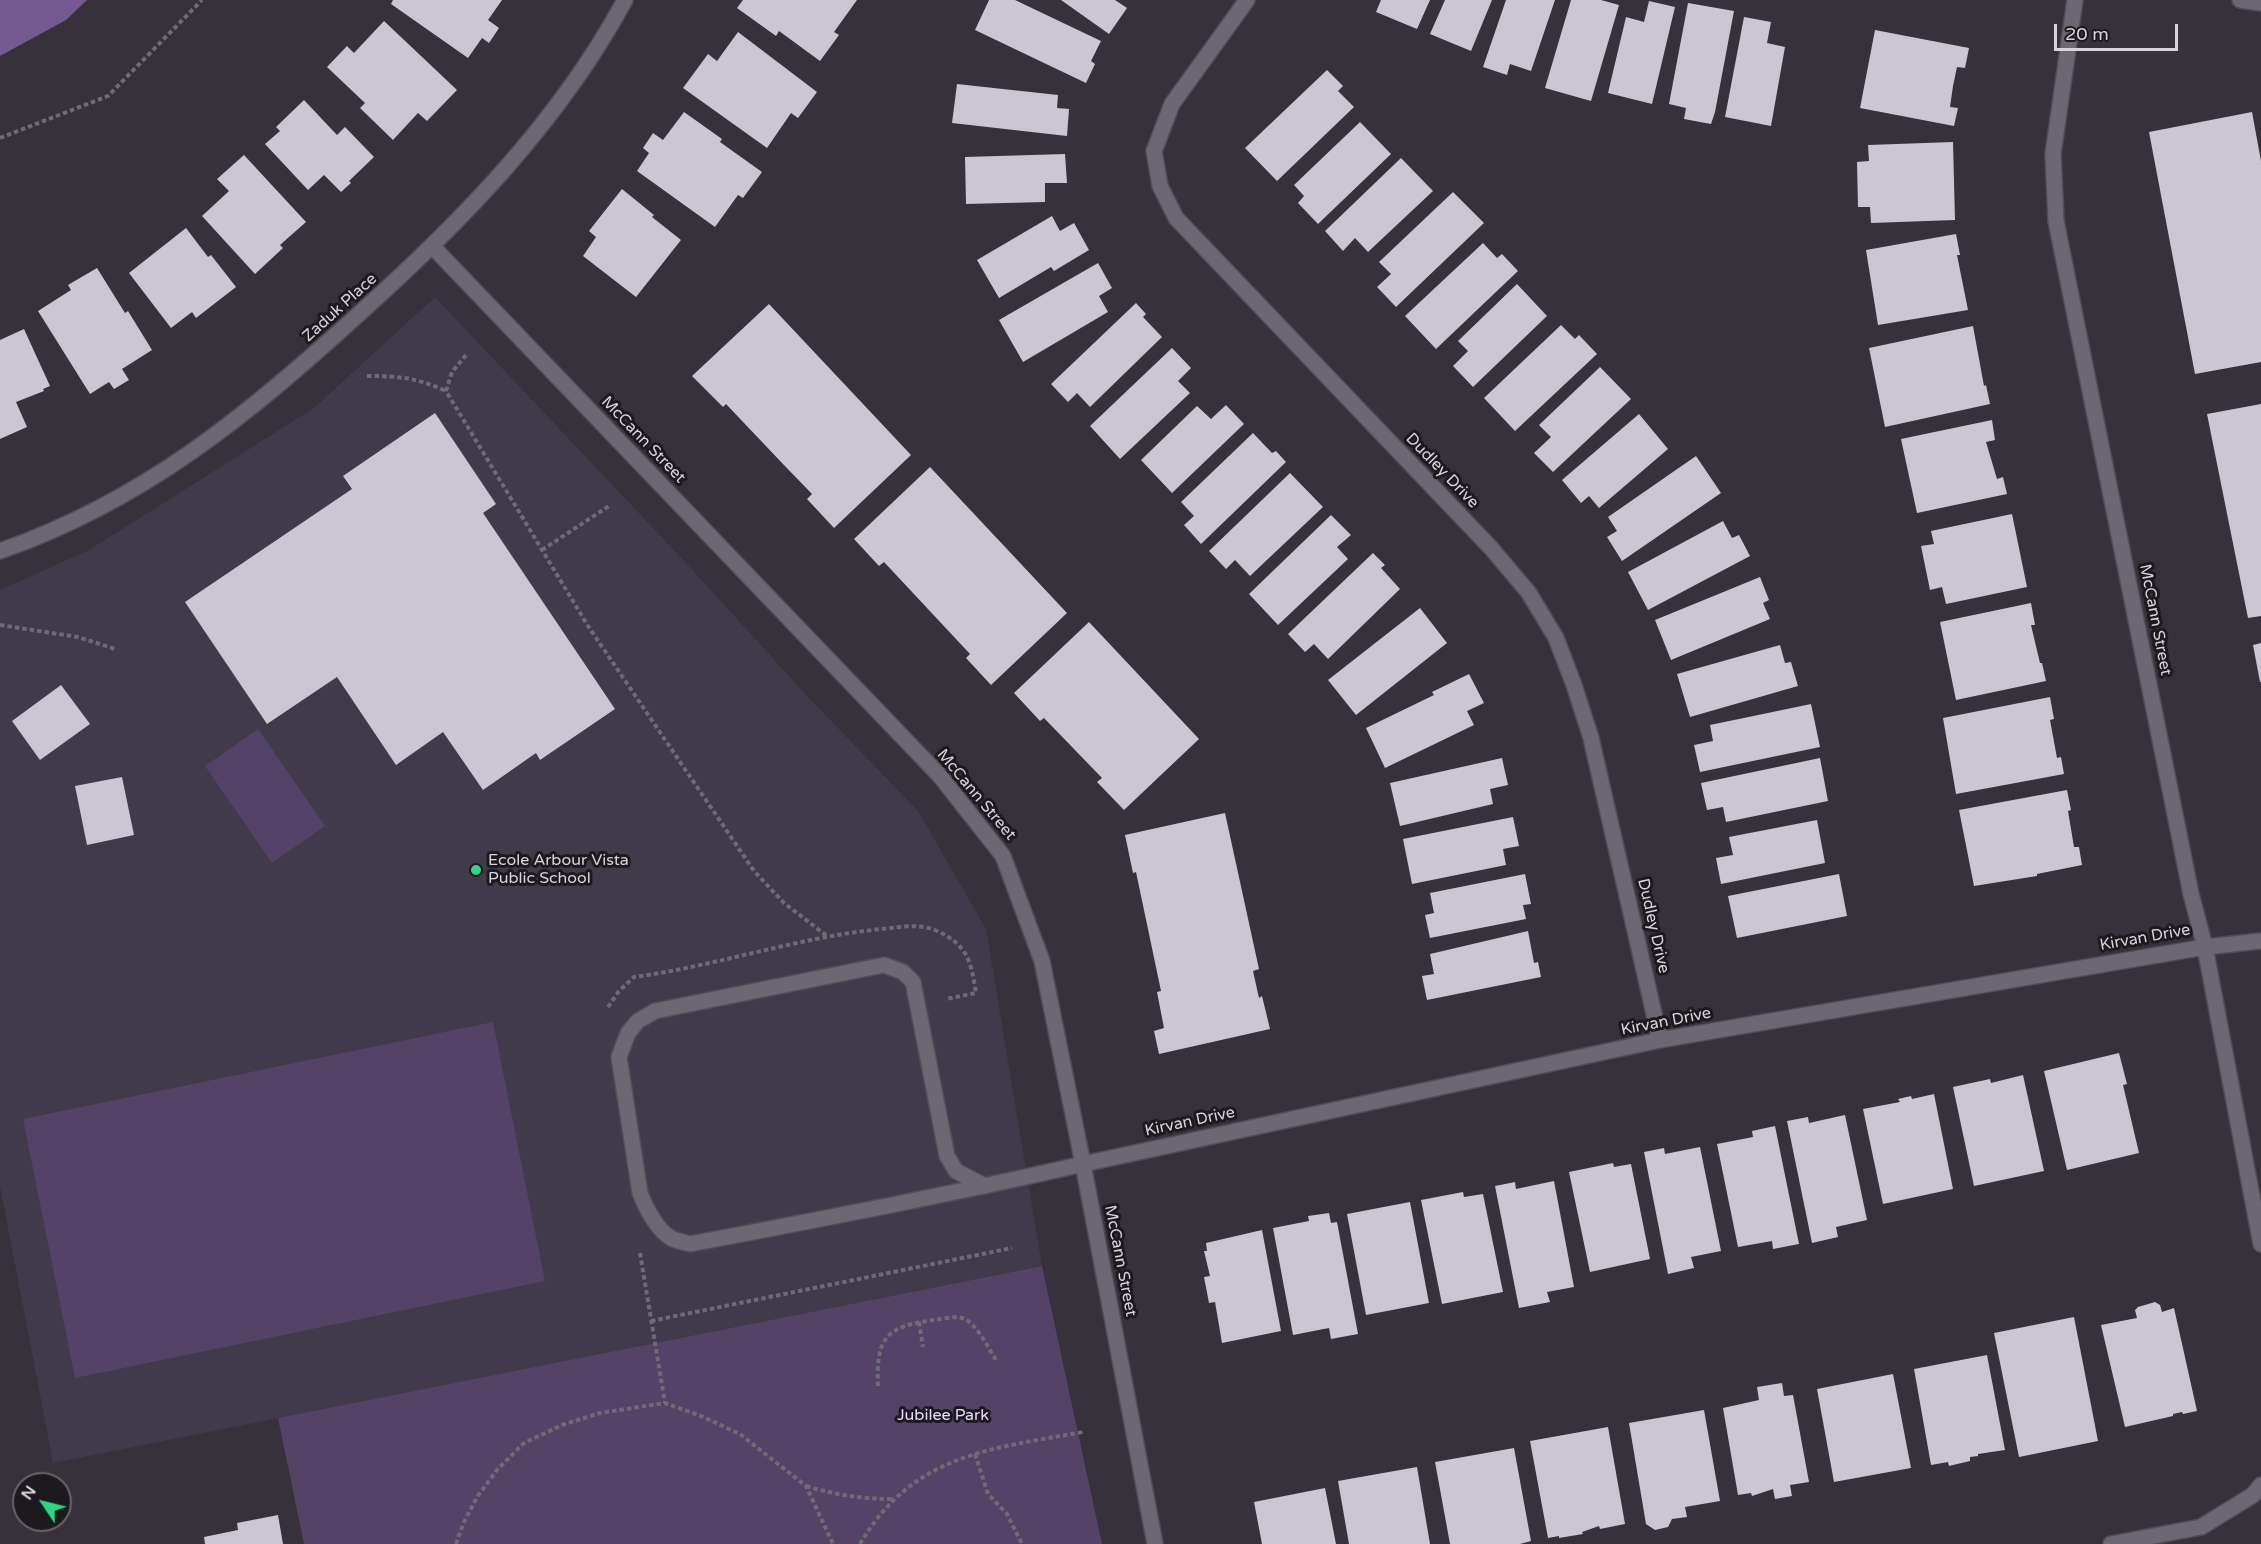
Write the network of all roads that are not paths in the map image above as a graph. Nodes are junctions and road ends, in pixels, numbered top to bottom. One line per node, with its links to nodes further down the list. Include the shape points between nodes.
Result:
1 (625, 0): 6 (street, Zaduk Place, via 576,82 493,184)
2 (1247, 0): 10 (street, Dudley Drive, via 1172,104 1154,151 1160,186 1176,218 1491,548 1529,593 1556,638 1591,738)
3 (2075, 0): 9 (street, McCann Street, via 2054,154 2056,221)
4 (2240, 0): 5 (street)
5 (2261, 3)
6 (434, 247): 7 (street, Zaduk Place, via 295,372 177,463 94,512); 11 (street, McCann Street, via 940,776 1003,856 1042,961)
7 (0, 551)
8 (2261, 941): 9 (street, Kirvan Drive)
9 (2205, 946): 10 (street, Kirvan Drive); 13 (street, McCann Street)
10 (1660, 1040): 11 (street, Kirvan Drive)
11 (1083, 1164): 12 (street, Kirvan Drive); 15 (street, McCann Street)
12 (985, 1186): 12 (street, Kirvan Drive, via 956,1171 947,1156 913,982 903,972 884,965 655,1011 628,1033 619,1057 640,1193 646,1209 670,1238 690,1244)
13 (2261, 1244)
14 (2261, 1485): 16 (street, via 2253,1496 2201,1527)
15 (1155, 1544)
16 (2111, 1544)

